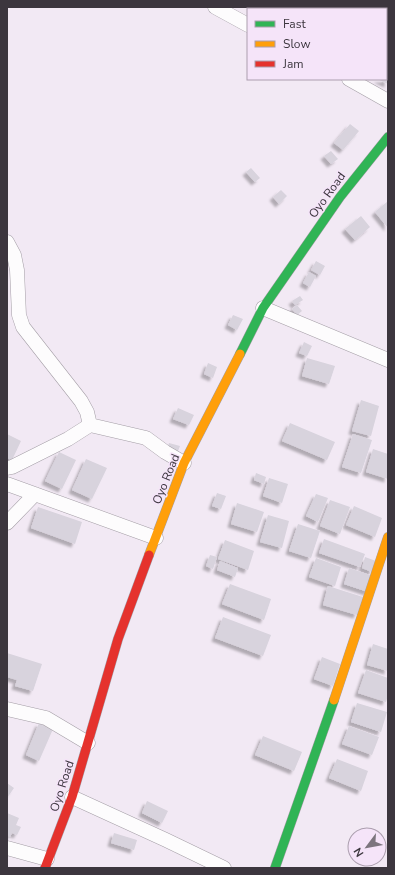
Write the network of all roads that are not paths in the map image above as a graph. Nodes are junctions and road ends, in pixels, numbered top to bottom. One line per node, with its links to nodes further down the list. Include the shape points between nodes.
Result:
1 (215, 7): 2 (street)
2 (247, 24)
3 (351, 80): 4 (street)
4 (388, 101)
5 (388, 136): 7 (street, Oyo Road, via 340,197)
6 (7, 242): 9 (street, via 14,255 17,270 18,315 23,327 81,401)
7 (263, 308): 8 (street); 10 (street, Oyo Road)
8 (388, 360)
9 (90, 425): 10 (street, via 146,438); 11 (street, via 68,439)
10 (184, 463): 16 (street, Oyo Road)
11 (7, 468)
12 (7, 484): 13 (street)
13 (35, 494): 14 (street); 16 (street)
14 (7, 523)
15 (388, 537): 23 (street, via 321,740)
16 (156, 538): 18 (street, Oyo Road, via 118,639)
17 (7, 709): 18 (street, via 46,718)
18 (88, 744): 19 (street, Oyo Road)
19 (72, 797): 21 (street, Oyo Road); 22 (street)
20 (7, 848): 21 (street)
21 (46, 864)
22 (224, 868)
23 (275, 868)

